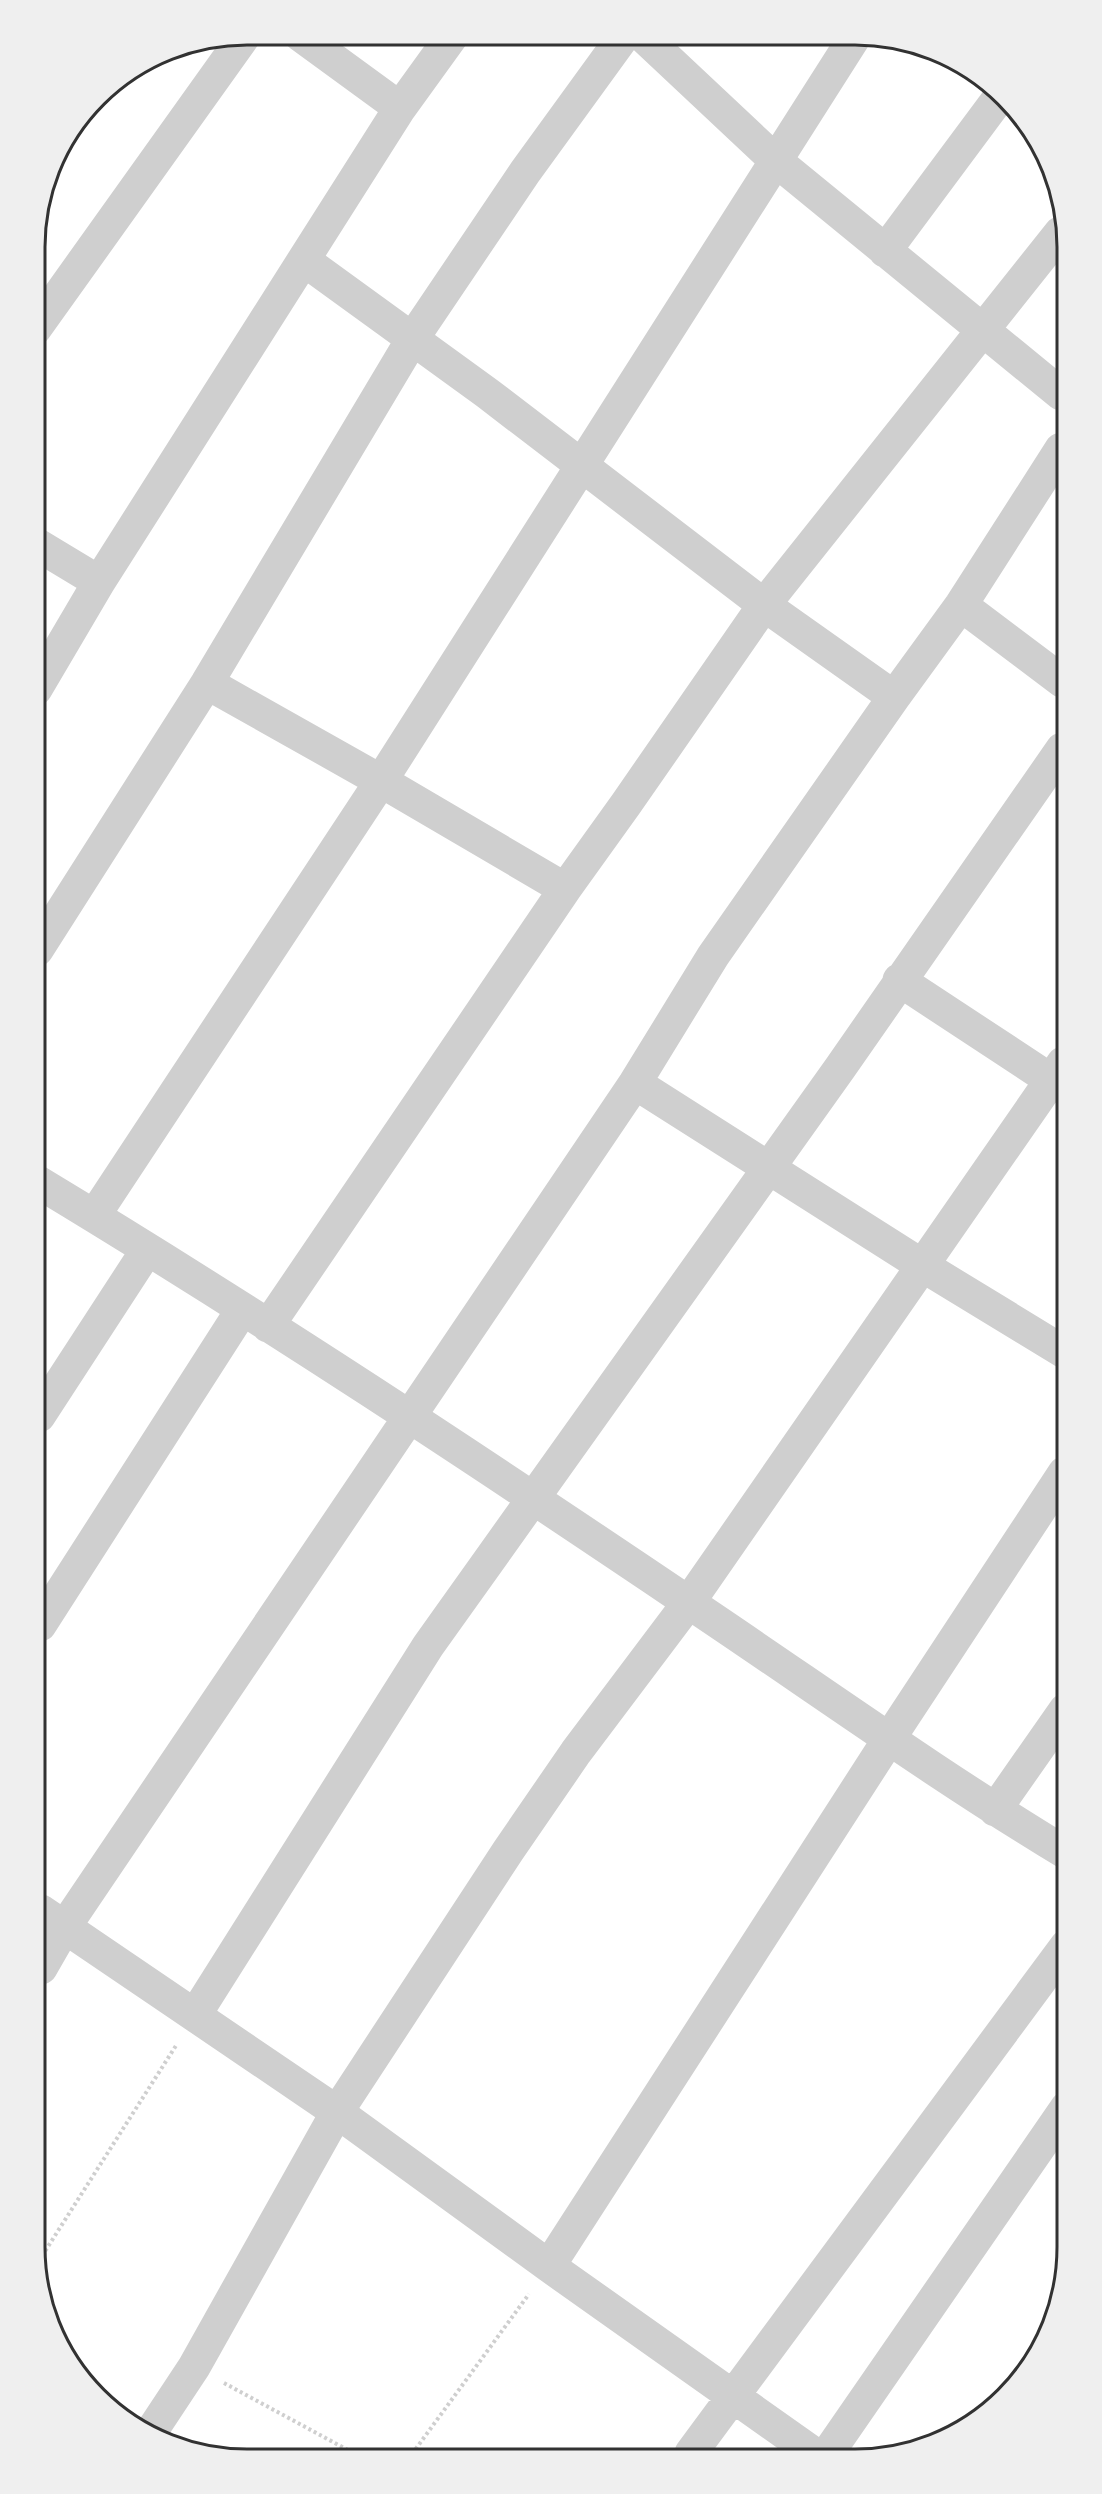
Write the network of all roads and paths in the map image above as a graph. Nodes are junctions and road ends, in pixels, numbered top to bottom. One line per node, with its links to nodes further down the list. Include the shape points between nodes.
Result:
1 (238, 45): 13 (street)
2 (314, 45): 8 (street)
3 (446, 45): 8 (street)
4 (617, 45): 15 (street)
5 (653, 45): 9 (street)
6 (849, 45): 9 (street)
7 (996, 102): 11 (street)
8 (400, 108): 12 (street)
9 (775, 160): 11 (street); 18 (street)
10 (1056, 238): 14 (street)
11 (885, 251): 14 (street)
12 (305, 261): 15 (street); 20 (street)
13 (45, 314)
14 (983, 330): 16 (street); 21 (street)
15 (412, 338): 18 (street); 25 (street)
16 (1057, 391)
17 (1057, 455): 22 (street)
18 (581, 466): 21 (street); 28 (street)
19 (45, 549): 20 (street)
20 (99, 582): 23 (street)
21 (764, 605): 26 (street); 29 (street)
22 (961, 605): 24 (street); 26 (street)
23 (45, 674)
24 (1057, 677)
25 (207, 683): 28 (street); 30 (street)
26 (894, 697): 34 (street, via 713,956)
27 (1057, 756): 31 (street)
28 (381, 781): 29 (street); 37 (street)
29 (565, 889): 40 (street)
30 (45, 937)
31 (899, 981): 32 (street); 35 (street)
32 (1057, 1076)
33 (1057, 1080): 39 (street)
34 (635, 1083): 35 (street); 43 (street)
35 (768, 1169): 39 (street); 45 (street)
36 (45, 1187): 37 (street)
37 (94, 1216): 38 (street)
38 (147, 1250): 40 (street); 42 (street)
39 (923, 1266): 41 (street); 46 (street)
40 (255, 1318): 43 (street); 47 (street)
41 (1057, 1348)
42 (45, 1407)
43 (410, 1418): 45 (street); 52 (street)
44 (1057, 1484): 49 (street)
45 (533, 1499): 46 (street); 55 (street, via 428,1646)
46 (689, 1602): 49 (street); 56 (street, via 576,1752)
47 (45, 1618)
48 (1057, 1722): 50 (street)
49 (889, 1739): 50 (street); 59 (street)
50 (996, 1810): 51 (street)
51 (1057, 1847)
52 (52, 1920): 53 (street); 55 (street)
53 (45, 1951)
54 (1057, 1958): 61 (street)
55 (195, 2015): 56 (street); 58 (path)
56 (337, 2112): 59 (street); 60 (street)
57 (1057, 2120): 67 (street)
58 (45, 2251)
59 (549, 2266): 61 (street); 64 (path)
60 (194, 2367): 62 (street); 63 (path)
61 (735, 2396): 65 (street); 66 (street)
62 (155, 2426)
63 (346, 2449)
64 (416, 2449)
65 (694, 2449)
66 (808, 2449)
67 (830, 2449)

